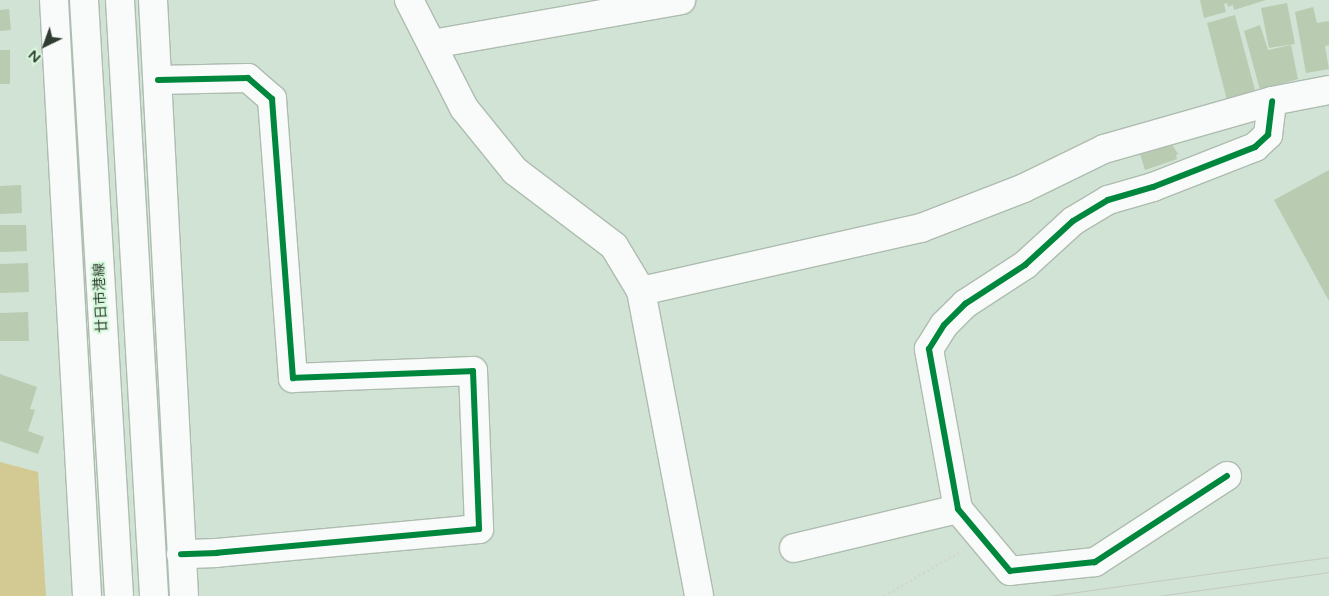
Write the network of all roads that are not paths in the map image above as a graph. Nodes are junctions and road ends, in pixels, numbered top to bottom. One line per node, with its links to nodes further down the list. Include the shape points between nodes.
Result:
1 (54, 0): 16 (street)
2 (84, 0): 17 (street, 廿日市港線)
3 (120, 0): 18 (street)
4 (153, 0): 8 (street)
5 (409, 0): 7 (street)
6 (681, 0): 7 (street)
7 (432, 44): 11 (street, via 464,108 515,171 614,246)
8 (158, 80): 15 (street); 15 (street, via 248,78 272,99 293,378 473,371 480,530)
9 (1329, 90): 10 (street)
10 (1272, 101): 11 (street, via 1104,149 1024,188 921,228); 13 (street, via 1268,135 1256,147 1153,187 1108,200 1073,220 1025,265 965,304 944,325 929,349)
11 (642, 291): 20 (street)
12 (1227, 476): 13 (street, via 1095,562 1010,571)
13 (958, 509): 14 (street)
14 (794, 548)
15 (181, 554): 19 (street)
16 (87, 596)
17 (119, 596)
18 (154, 596)
19 (184, 596)
20 (699, 596)

